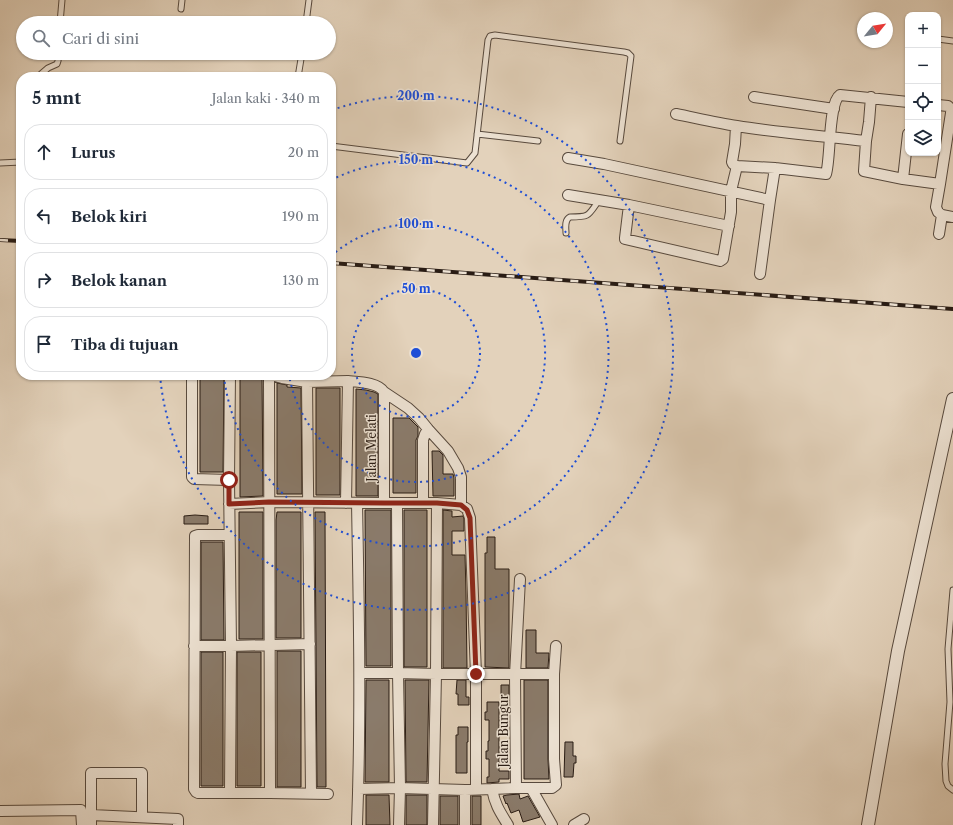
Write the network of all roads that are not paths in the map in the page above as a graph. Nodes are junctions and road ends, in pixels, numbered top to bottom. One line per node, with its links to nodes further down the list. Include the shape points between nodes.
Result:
1 (62, 0): 5 (lane)
2 (182, 0): 4 (lane)
3 (309, 0): 6 (lane)
4 (181, 9)
5 (61, 16)
6 (307, 16)
7 (941, 39): 8 (lane)
8 (953, 40)
9 (58, 60): 11 (lane, via 57,64)
10 (301, 60): 12 (lane)
11 (43, 72)
12 (299, 72)
13 (754, 97): 17 (street)
14 (871, 97): 15 (street); 17 (street, via 840,95); 24 (street)
15 (905, 102)
16 (941, 105): 33 (street, via 948,106 951,113)
17 (834, 109): 21 (street)
18 (676, 114): 19 (street)
19 (736, 126): 21 (street); 30 (street, via 732,162)
20 (477, 134): 22 (lane, via 488,40 490,36 495,35 628,53 631,56); 23 (lane); 25 (lane, via 475,153 467,163)
21 (830, 137): 24 (street); 31 (street, via 826,174)
22 (620, 140)
23 (538, 141)
24 (866, 141): 32 (street, via 864,171)
25 (336, 147)
26 (906, 156): 32 (street)
27 (568, 158): 34 (street)
28 (16, 162): 29 (lane)
29 (0, 163)
30 (737, 166): 31 (street); 34 (street)
31 (775, 168): 37 (street)
32 (903, 179): 33 (street)
33 (940, 184): 39 (street, via 936,207)
34 (731, 191): 37 (street); 41 (street)
35 (568, 195): 36 (street)
36 (598, 200): 38 (street); 42 (lane, via 585,217 570,217 566,220)
37 (770, 200): 44 (street)
38 (629, 205): 41 (street); 41 (street, via 625,239 720,261 723,259)
39 (942, 215): 40 (street); 43 (street)
40 (953, 217)
41 (729, 226)
42 (566, 233)
43 (939, 234)
44 (760, 274)
45 (192, 380): 54 (street, via 192,477)
46 (230, 380): 54 (street)
47 (270, 380): 55 (street)
48 (294, 380): 50 (street)
49 (348, 381): 50 (street); 51 (street, via 364,382); 57 (street)
50 (307, 382): 56 (street)
51 (384, 392): 53 (street, via 408,408); 59 (street, Jalan Melati)
52 (953, 399): 108 (street, via 898,651)
53 (428, 429): 61 (street, via 423,440); 64 (street, via 448,451 458,468 461,477)
54 (229, 480): 63 (street)
55 (269, 502): 56 (street); 63 (street); 69 (street)
56 (308, 503): 57 (street); 68 (street)
57 (346, 503): 58 (street)
58 (357, 503): 59 (street); 74 (street)
59 (384, 503): 60 (street)
60 (397, 503): 61 (street); 73 (street)
61 (423, 503): 62 (street)
62 (437, 503): 64 (street); 75 (street)
63 (229, 504): 65 (street)
64 (461, 505): 76 (street, via 467,510 470,518)
65 (230, 535): 70 (street, via 195,536); 71 (street)
66 (520, 579): 78 (street, Jalan Bungur)
67 (953, 590): 79 (lane, via 948,649)
68 (310, 644): 69 (street); 91 (street)
69 (270, 645): 71 (street); 90 (street)
70 (194, 646): 71 (street); 89 (street, via 194,789 198,793)
71 (231, 646): 89 (street)
72 (556, 646): 77 (street)
73 (398, 672): 74 (street); 75 (street); 80 (street)
74 (360, 673): 83 (street)
75 (436, 674): 76 (street); 85 (street)
76 (476, 674): 78 (street); 87 (street)
77 (554, 674): 78 (street); 82 (street, via 556,785 552,788)
78 (515, 675): 81 (street, Jalan Bungur)
79 (952, 702): 88 (lane, via 945,764 946,781)
80 (400, 788): 83 (street); 85 (street); 101 (street)
81 (516, 788): 82 (street); 84 (street)
82 (531, 788): 106 (street)
83 (358, 789): 100 (street)
84 (492, 789): 87 (street); 94 (street)
85 (433, 790): 86 (street); 102 (street)
86 (465, 790): 87 (street); 103 (street)
87 (476, 790)
88 (953, 790)
89 (230, 793): 90 (street)
90 (270, 793): 91 (street)
91 (311, 793): 92 (street)
92 (328, 794)
93 (0, 811): 98 (street, via 81,810)
94 (501, 814): 104 (street); 105 (street)
95 (142, 817): 97 (street); 97 (street, via 142,774 91,773); 99 (street, via 178,819)
96 (584, 819): 107 (street)
97 (91, 820)
98 (82, 825)
99 (178, 825)
100 (357, 825)
101 (399, 825)
102 (433, 825)
103 (465, 825)
104 (501, 825)
105 (508, 825)
106 (552, 825)
107 (574, 825)
108 (868, 825)

